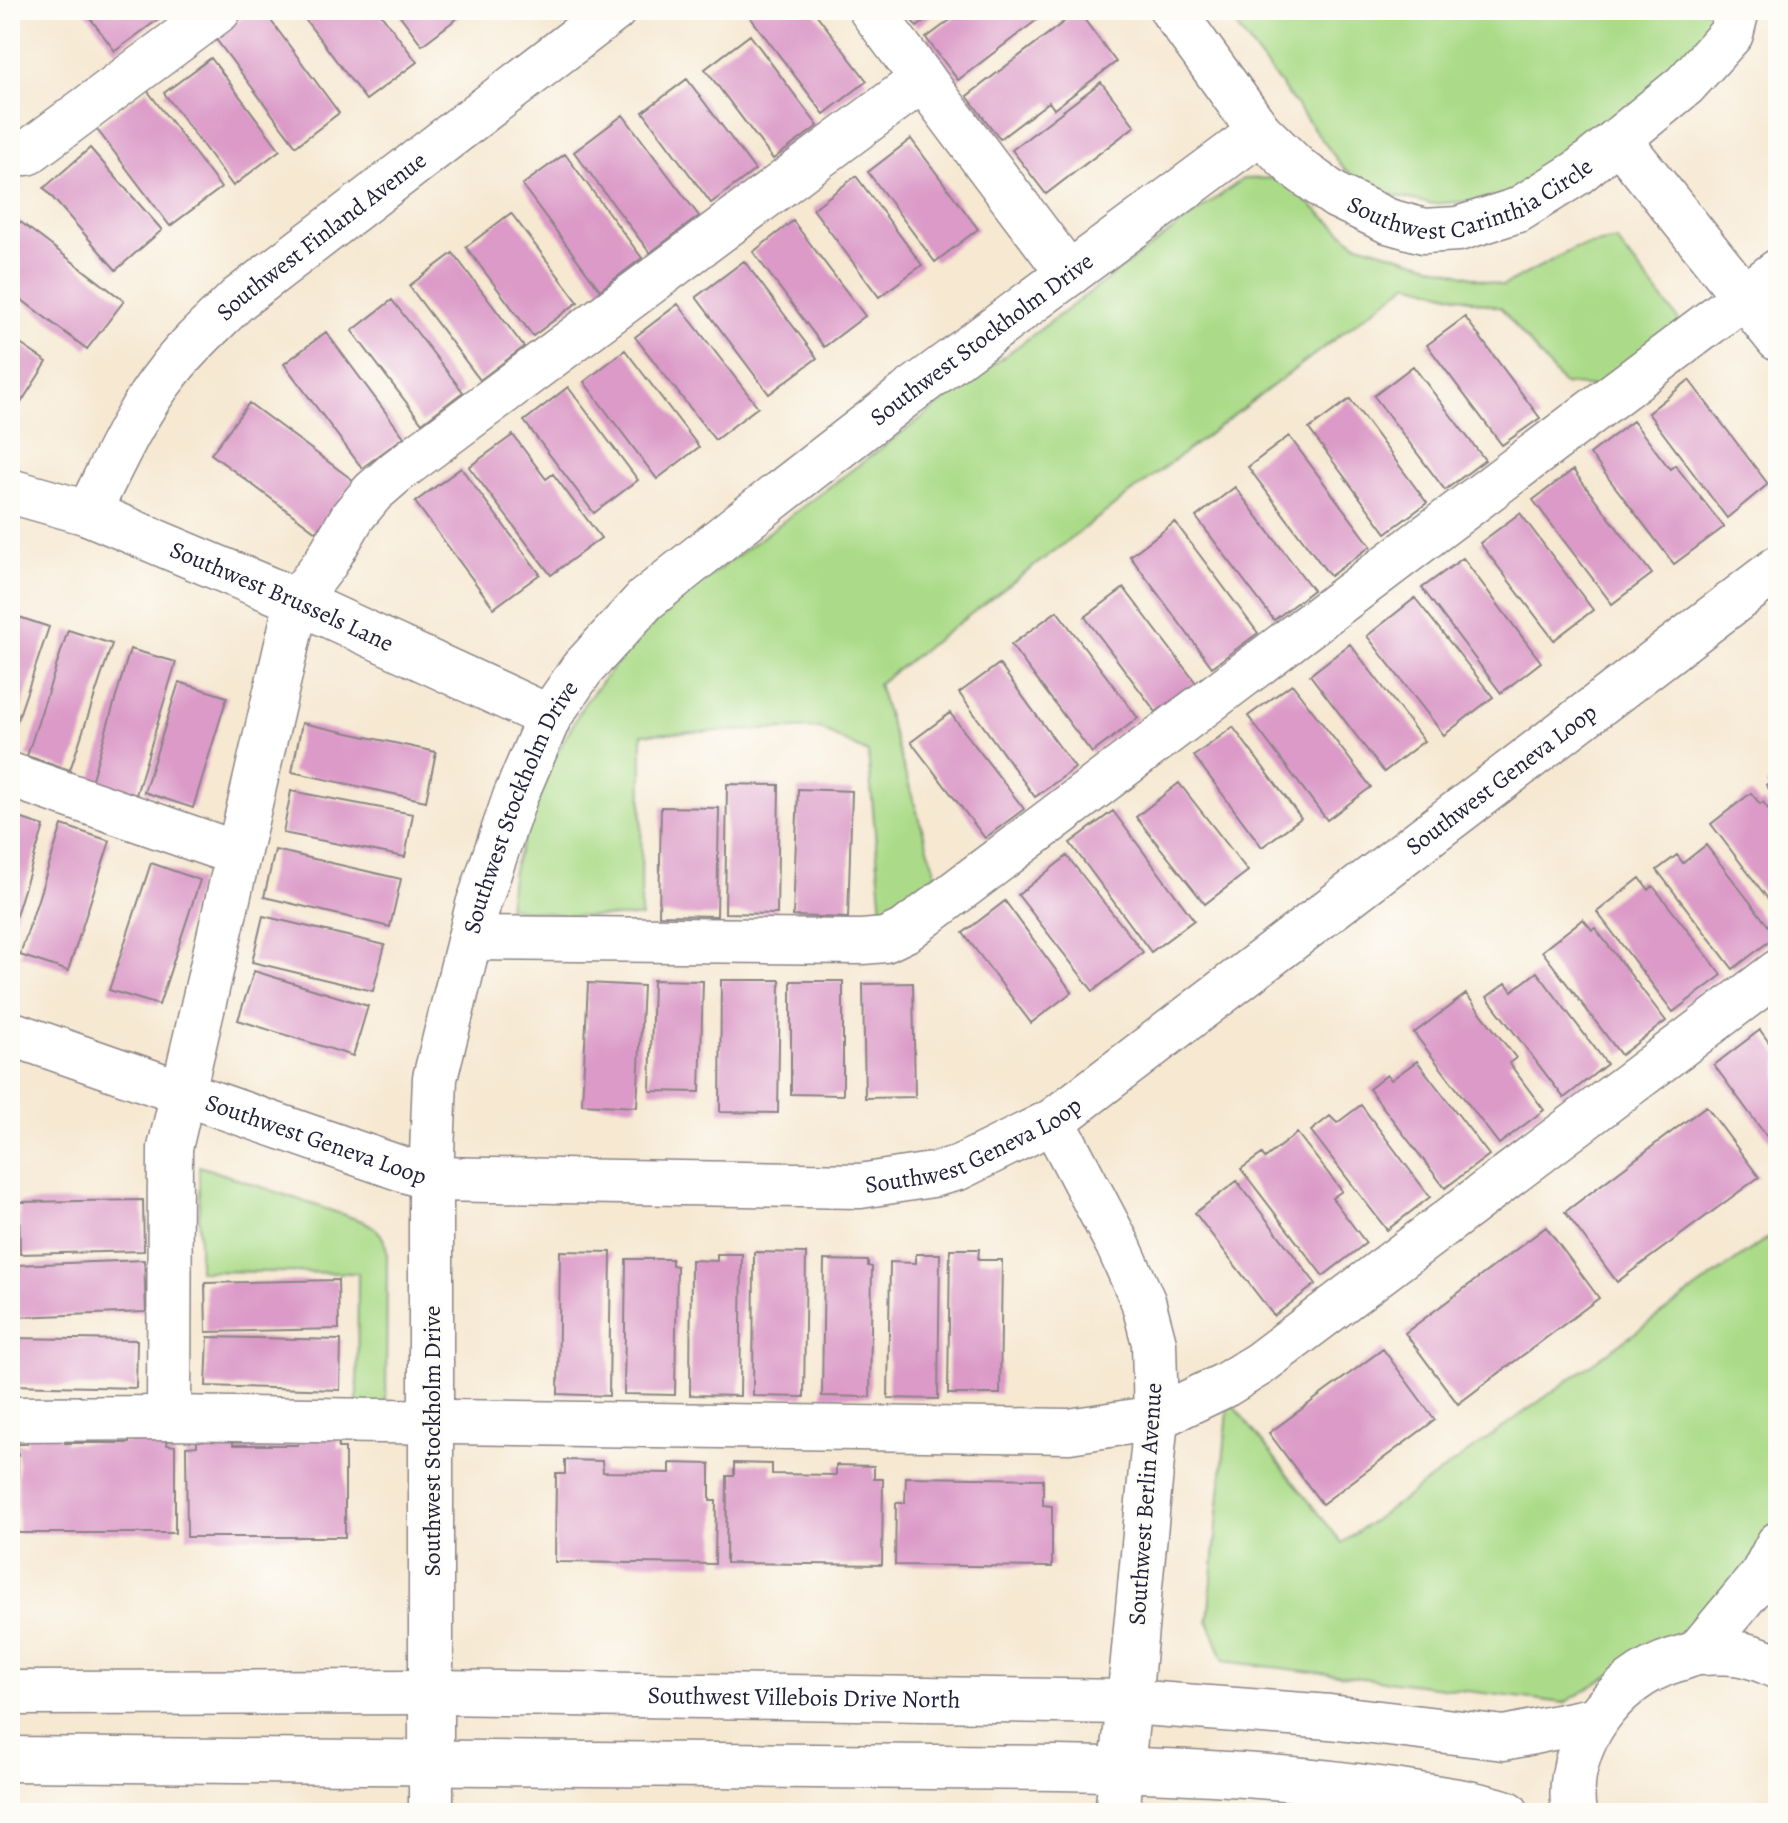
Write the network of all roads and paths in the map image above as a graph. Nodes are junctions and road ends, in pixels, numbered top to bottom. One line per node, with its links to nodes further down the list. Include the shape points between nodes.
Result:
1 (219, 10): 9 (street, via 27,153)
2 (614, 10): 14 (street, Southwest Finland Avenue, via 238,299 167,372)
3 (871, 10): 6 (street)
4 (1172, 10): 7 (street, Southwest Carinthia Circle)
5 (1737, 10): 8 (street, Southwest Carinthia Circle, via 1731,34 1685,85)
6 (923, 79): 10 (street); 16 (street, via 396,472 353,516)
7 (1260, 132): 8 (street, Southwest Carinthia Circle, via 1336,196 1388,221 1424,231 1458,229 1518,210); 10 (street, Southwest Stockholm Drive)
8 (1619, 140): 11 (street)
9 (10, 153)
10 (1069, 274): 17 (street, Southwest Stockholm Drive, via 645,600 582,669)
11 (1761, 283): 12 (street); 20 (street, via 906,930 885,940 862,942)
12 (1778, 339)
13 (10, 491): 14 (street, Southwest Brussels Lane)
14 (88, 513): 16 (street, Southwest Brussels Lane)
15 (1778, 568): 24 (street, Southwest Geneva Loop)
16 (297, 601): 17 (street, Southwest Brussels Lane); 19 (street)
17 (549, 717): 20 (street, Southwest Stockholm Drive, via 515,797)
18 (10, 775): 19 (street)
19 (238, 854): 23 (street)
20 (470, 938): 25 (street, Southwest Stockholm Drive, via 435,1078)
21 (1778, 972): 27 (street, via 1259,1364)
22 (10, 1033): 23 (street, Southwest Geneva Loop)
23 (183, 1093): 25 (street, Southwest Geneva Loop); 26 (street, via 170,1148)
24 (1053, 1121): 25 (street, Southwest Geneva Loop, via 958,1168 860,1186); 27 (street, Southwest Berlin Avenue, via 1143,1301 1154,1343)
25 (431, 1179): 29 (street, Southwest Stockholm Drive)
26 (169, 1418): 28 (street); 29 (street)
27 (1156, 1418): 29 (street, via 1069,1431); 35 (street, Southwest Berlin Avenue)
28 (10, 1419)
29 (431, 1422): 33 (street, Southwest Stockholm Drive)
30 (1778, 1544): 31 (street, via 1762,1575)
31 (1697, 1653): 32 (street, via 1747,1655); 36 (street, via 1657,1666 1622,1688)
32 (1778, 1667)
33 (432, 1692): 34 (street, Southwest Villebois Drive North); 35 (street, Southwest Villebois Drive North); 38 (street, Southwest Stockholm Drive)
34 (10, 1693)
35 (1129, 1702): 36 (street, Southwest Villebois Drive North, via 1330,1717 1504,1738); 39 (street, Southwest Berlin Avenue)
36 (1596, 1719): 43 (street, via 1578,1759)
37 (10, 1759): 38 (street)
38 (431, 1763): 39 (street); 40 (street, Southwest Stockholm Drive)
39 (1122, 1769): 41 (street, Southwest Berlin Avenue); 42 (street, via 1330,1781)
40 (431, 1813)
41 (1117, 1813)
42 (1507, 1813)
43 (1574, 1813)

